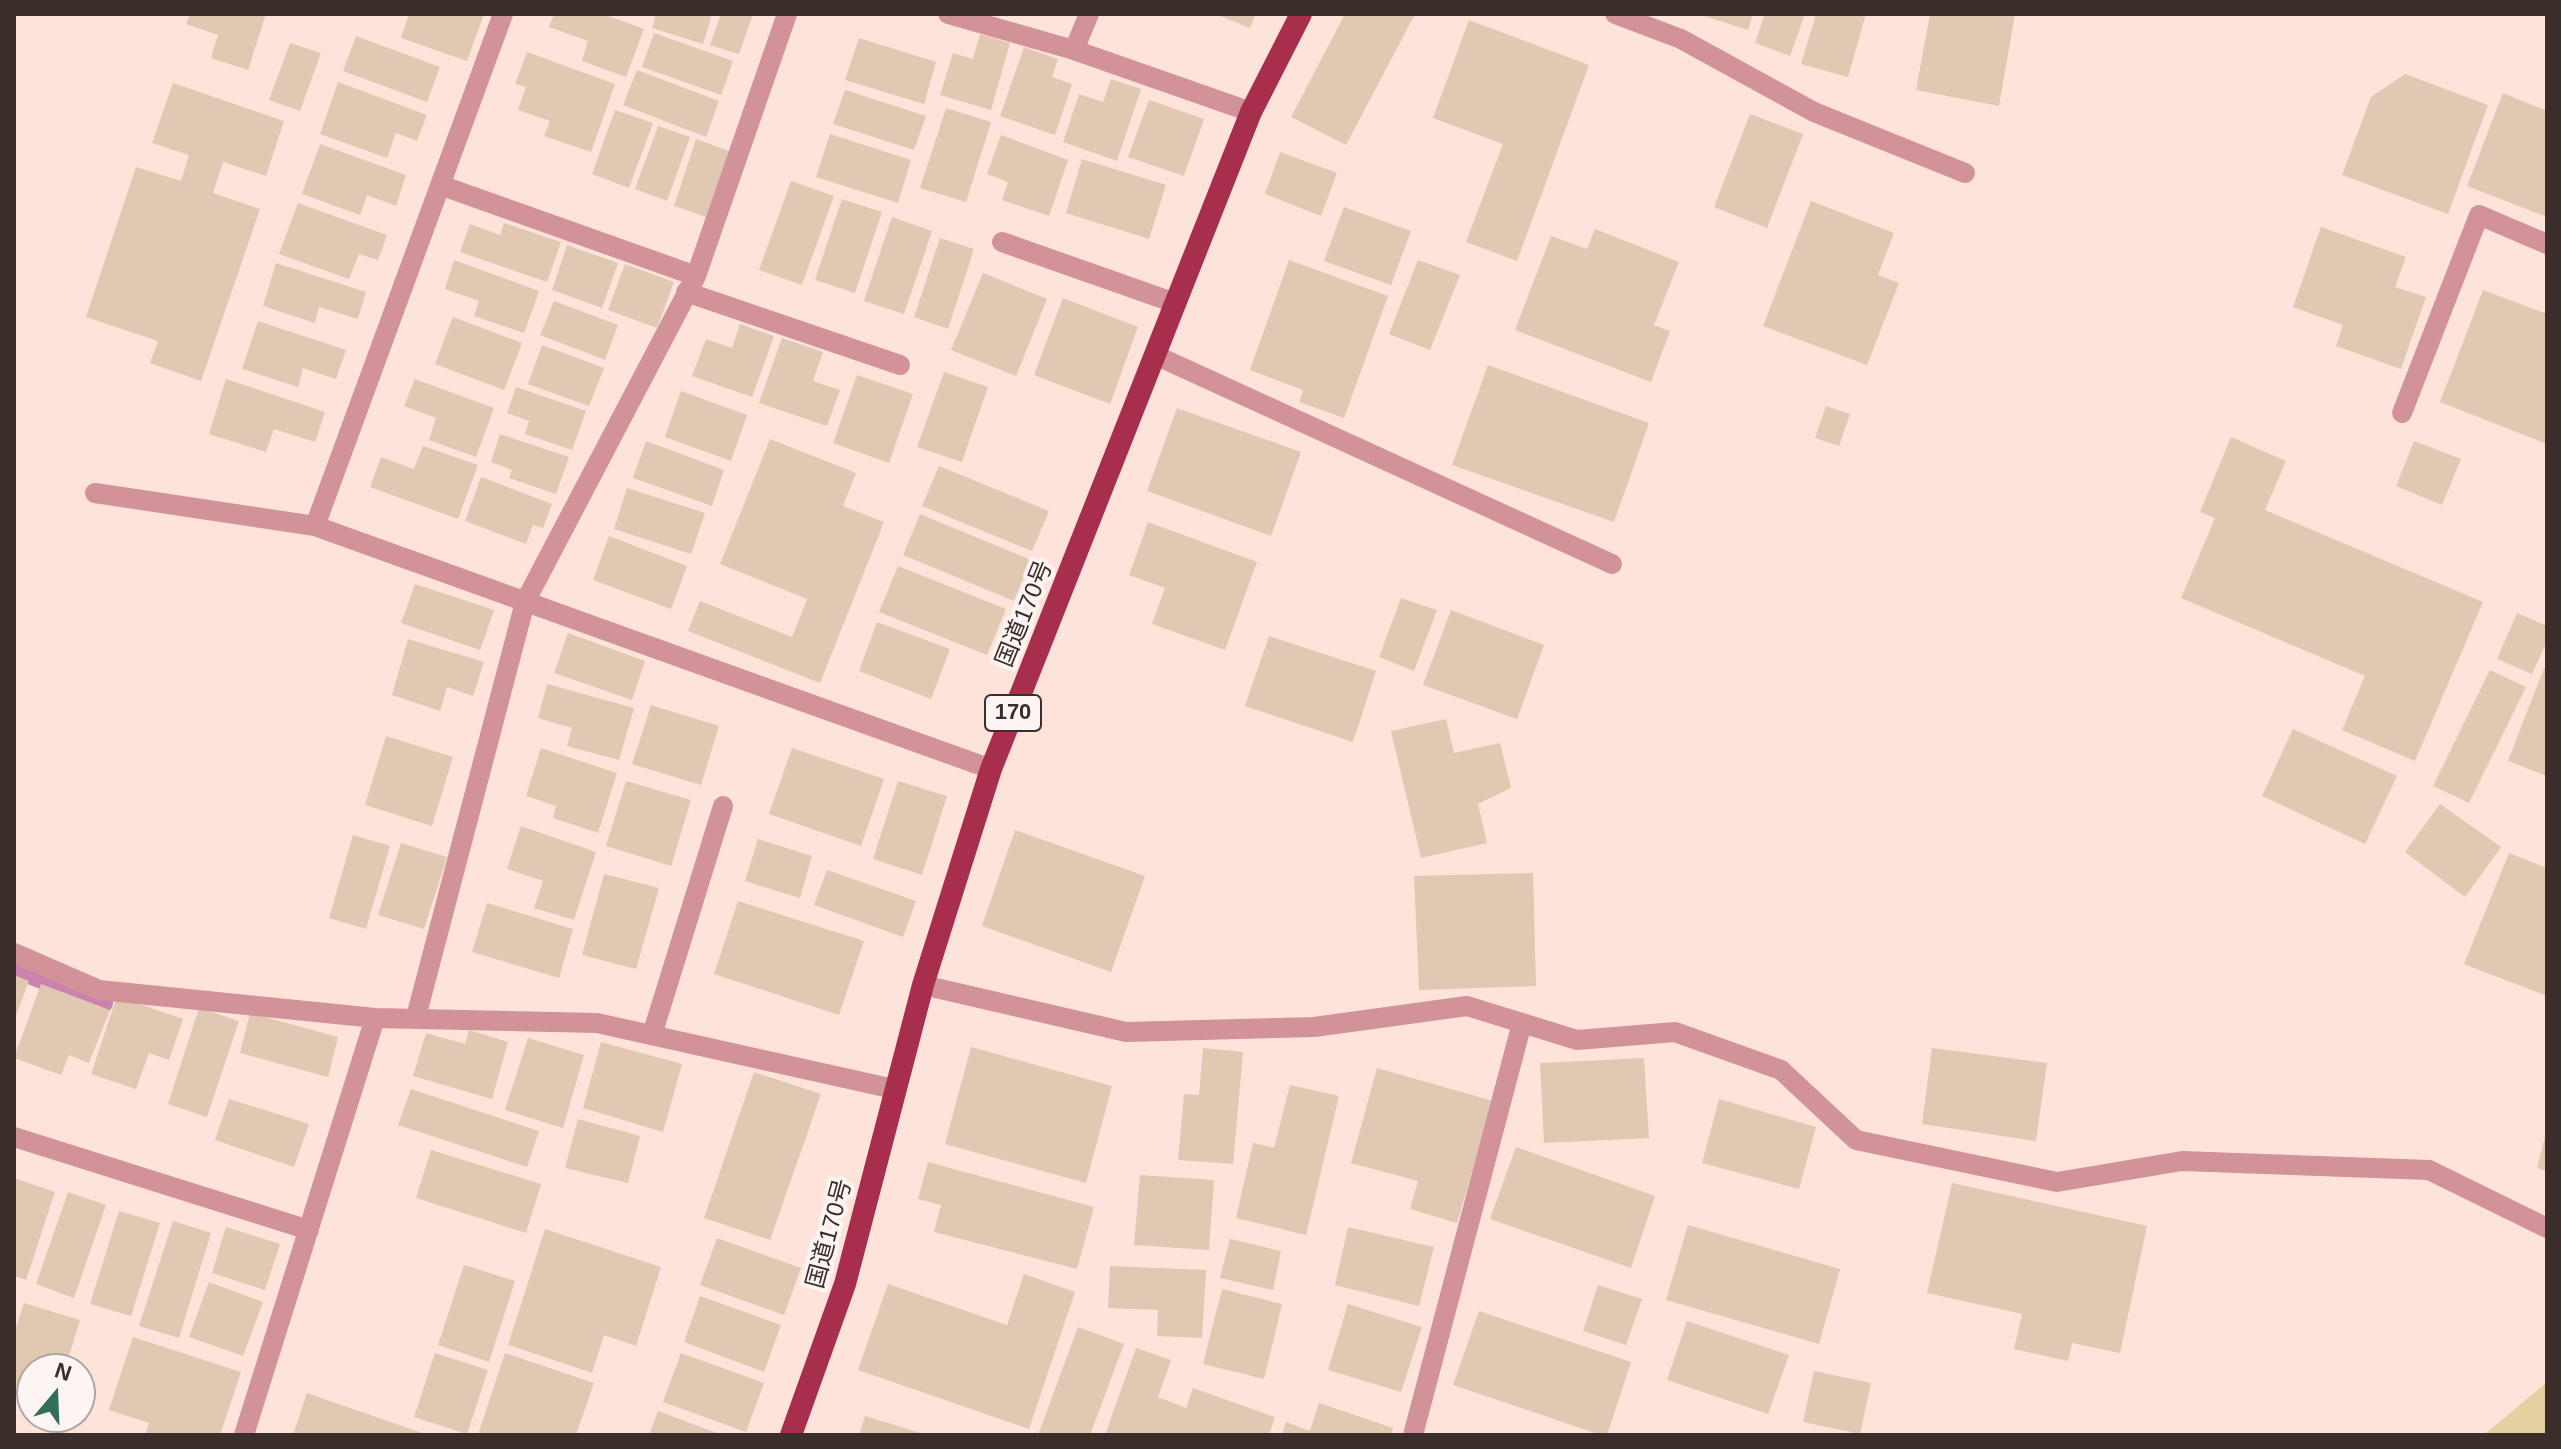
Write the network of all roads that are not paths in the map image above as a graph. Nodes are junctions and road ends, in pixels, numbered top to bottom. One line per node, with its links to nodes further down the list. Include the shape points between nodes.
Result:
1 (503, 14): 10 (street)
2 (787, 14): 13 (street)
3 (948, 14): 7 (street)
4 (1089, 14): 7 (street)
5 (1301, 14): 8 (highway, 国道170号 / 170)
6 (1615, 14): 9 (street, via 1681,39 1814,112)
7 (1074, 50): 8 (street)
8 (1251, 112): 14 (highway, 国道170号 / 170)
9 (1965, 173)
10 (440, 185): 13 (street); 19 (street)
11 (1002, 242): 14 (street)
12 (2547, 244): 17 (street, via 2479,215)
13 (691, 284): 16 (street); 21 (street)
14 (1175, 303): 15 (highway, 国道170号 / 170)
15 (1155, 355): 20 (street); 22 (highway, 国道170号 / 170)
16 (900, 365)
17 (2402, 413)
18 (95, 493): 19 (street)
19 (315, 526): 21 (street)
20 (1612, 564)
21 (525, 602): 22 (street); 26 (street)
22 (991, 769): 25 (highway, 国道170号 / 170)
23 (723, 806): 29 (street)
24 (14, 953): 27 (street, via 99,990)
25 (923, 985): 28 (street, via 1126,1032 1314,1027 1467,1006); 30 (highway, 国道170号 / 170)
26 (416, 1017): 27 (street); 29 (street, via 597,1023)
27 (375, 1018): 33 (street)
28 (1522, 1023): 32 (street, via 1577,1040 1675,1032 1781,1070 1856,1140 2057,1182 2182,1161 2429,1170); 36 (street)
29 (652, 1035): 30 (street)
30 (894, 1089): 35 (highway, 国道170号 / 170, via 845,1284)
31 (14, 1137): 33 (street)
32 (2547, 1228)
33 (309, 1230): 34 (street)
34 (244, 1435)
35 (791, 1435)
36 (1413, 1435)

